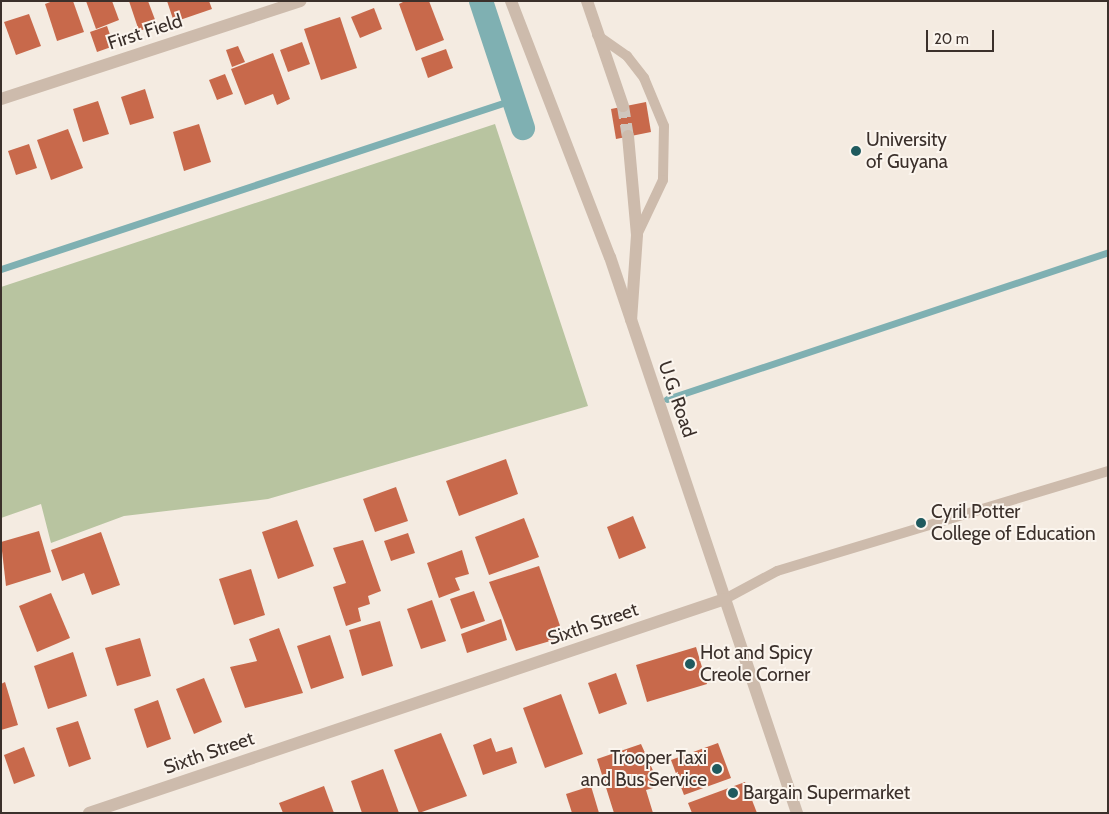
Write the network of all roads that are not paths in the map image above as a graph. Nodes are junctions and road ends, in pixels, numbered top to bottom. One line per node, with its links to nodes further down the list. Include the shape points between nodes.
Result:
1 (300, 1): 5 (street, First Field)
2 (511, 1): 9 (street, U.G. Road)
3 (586, 1): 4 (street)
4 (596, 34): 6 (street); 8 (lane, via 627,56 644,78 664,126 663,180)
5 (1, 99)
6 (623, 106)
7 (628, 136): 8 (street)
8 (637, 235): 9 (street)
9 (631, 323): 11 (street, U.G. Road)
10 (1108, 471): 11 (lane, Sixth Street, via 777,571)
11 (725, 599): 12 (street, Sixth Street); 13 (street, U.G. Road)
12 (89, 813)
13 (797, 813)

